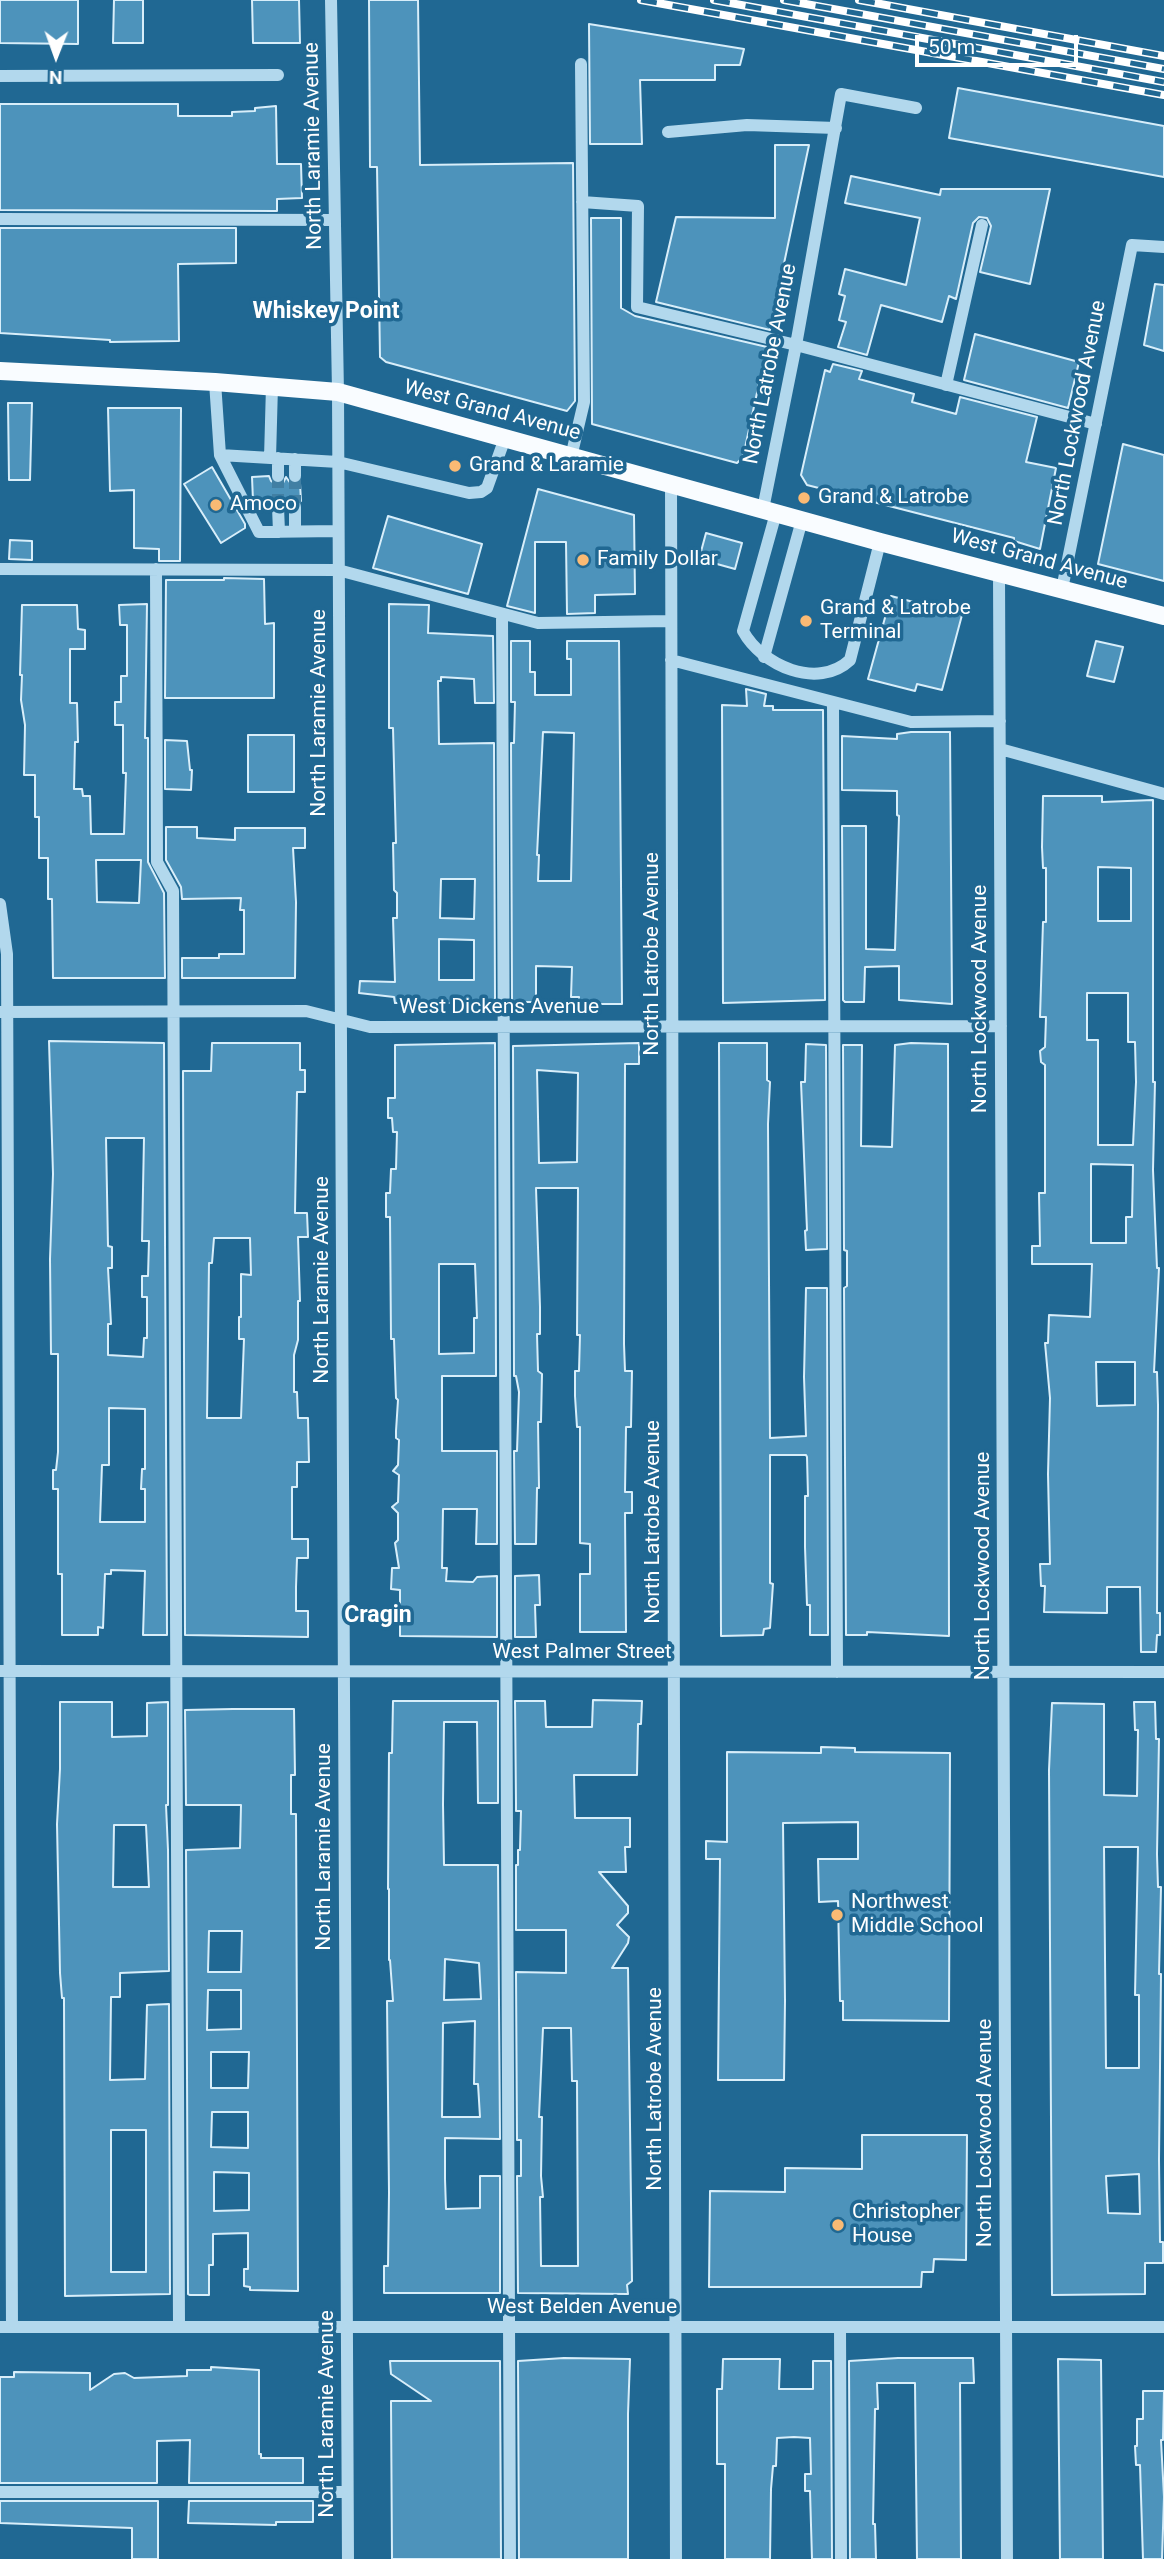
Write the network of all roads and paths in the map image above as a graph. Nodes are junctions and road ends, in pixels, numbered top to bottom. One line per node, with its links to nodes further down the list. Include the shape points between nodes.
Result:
1 (331, 0): 10 (street, North Laramie Avenue)
2 (581, 64): 8 (street)
3 (278, 75): 4 (street)
4 (0, 76)
5 (916, 108): 6 (street, North Latrobe Avenue, via 841,94)
6 (836, 128): 7 (street, via 747,125); 13 (street, North Latrobe Avenue)
7 (668, 132)
8 (582, 202): 13 (street, via 638,206 637,307); 22 (street, via 584,402)
9 (0, 219): 10 (street)
10 (335, 220): 18 (street, North Laramie Avenue)
11 (982, 225): 16 (street)
12 (1164, 247): 19 (street, North Lockwood Avenue, via 1132,245)
13 (796, 345): 16 (street); 31 (street, North Latrobe Avenue)
14 (0, 371): 15 (main road, West Grand Avenue)
15 (215, 382): 17 (main road, West Grand Avenue); 21 (street)
16 (946, 385): 19 (street)
17 (272, 386): 18 (main road, West Grand Avenue); 23 (street)
18 (338, 392): 20 (main road, West Grand Avenue); 25 (street, North Laramie Avenue)
19 (1096, 424): 41 (street, North Lockwood Avenue)
20 (505, 438): 22 (main road, West Grand Avenue); 25 (street, via 487,488 481,492)
21 (220, 456): 23 (street); 33 (street, via 259,532)
22 (571, 457): 28 (main road, West Grand Avenue)
23 (274, 458): 24 (street); 26 (street)
24 (295, 459): 25 (street); 27 (street)
25 (338, 462): 35 (street, North Laramie Avenue)
26 (278, 476)
27 (295, 476)
28 (671, 484): 31 (main road, West Grand Avenue); 44 (street, North Latrobe Avenue)
29 (278, 507): 33 (street)
30 (295, 507): 34 (street)
31 (770, 511): 32 (main road, West Grand Avenue); 45 (street, North Latrobe Avenue, via 743,631)
32 (802, 520): 36 (main road, West Grand Avenue); 45 (street)
33 (279, 531): 34 (street)
34 (295, 531): 35 (street)
35 (338, 531): 39 (street, North Laramie Avenue)
36 (880, 542): 40 (main road, West Grand Avenue); 45 (street, via 850,660 826,674 781,667)
37 (0, 569): 38 (street)
38 (156, 569): 39 (street); 53 (street, via 158,862 173,891)
39 (338, 570): 42 (street); 54 (street, North Laramie Avenue)
40 (999, 573): 41 (main road, West Grand Avenue); 48 (street, North Lockwood Avenue)
41 (1062, 589): 43 (main road, West Grand Avenue)
42 (502, 614): 44 (street, via 538,623); 56 (street)
43 (1164, 616)
44 (671, 621): 46 (street, North Latrobe Avenue)
45 (764, 657)
46 (671, 660): 47 (street); 57 (street, North Latrobe Avenue)
47 (833, 703): 48 (street, via 911,722); 58 (street)
48 (1000, 720): 49 (street, North Lockwood Avenue)
49 (1000, 749): 50 (street); 55 (street, North Lockwood Avenue)
50 (1164, 794)
51 (0, 904): 52 (street, via 7,954)
52 (4, 1012): 53 (street, West Dickens Avenue); 59 (street)
53 (174, 1012): 54 (street, West Dickens Avenue, via 306,1012); 60 (street)
54 (340, 1018): 56 (street, West Dickens Avenue, via 370,1027); 61 (street, North Laramie Avenue)
55 (1001, 1026): 58 (street, West Dickens Avenue); 65 (street, North Lockwood Avenue)
56 (503, 1027): 57 (street, West Dickens Avenue); 62 (street)
57 (672, 1027): 58 (street, West Dickens Avenue); 63 (street, North Latrobe Avenue)
58 (834, 1027): 64 (street)
59 (5, 1671): 60 (street, West Palmer Street); 69 (street)
60 (178, 1672): 61 (street, West Palmer Street); 67 (street)
61 (344, 1672): 62 (street, West Palmer Street); 68 (street, North Laramie Avenue)
62 (507, 1672): 63 (street, West Palmer Street); 70 (street)
63 (674, 1672): 64 (street, West Palmer Street); 71 (street, North Latrobe Avenue)
64 (837, 1672): 65 (street, West Palmer Street)
65 (1003, 1672): 66 (street, West Palmer Street); 73 (street, North Lockwood Avenue)
66 (1164, 1672)
67 (179, 2326): 68 (street, West Belden Avenue); 69 (street, West Belden Avenue)
68 (346, 2326): 70 (street, West Belden Avenue); 76 (street, North Laramie Avenue)
69 (6, 2327)
70 (508, 2327): 71 (street, West Belden Avenue); 78 (street)
71 (676, 2327): 72 (street, West Belden Avenue); 79 (street, North Latrobe Avenue)
72 (840, 2327): 73 (street, West Belden Avenue); 80 (street)
73 (1006, 2327): 74 (street, West Belden Avenue); 81 (street, North Lockwood Avenue)
74 (1164, 2327)
75 (0, 2492): 76 (street)
76 (347, 2492): 77 (street, North Laramie Avenue)
77 (348, 2559)
78 (510, 2559)
79 (676, 2559)
80 (841, 2559)
81 (1007, 2559)

